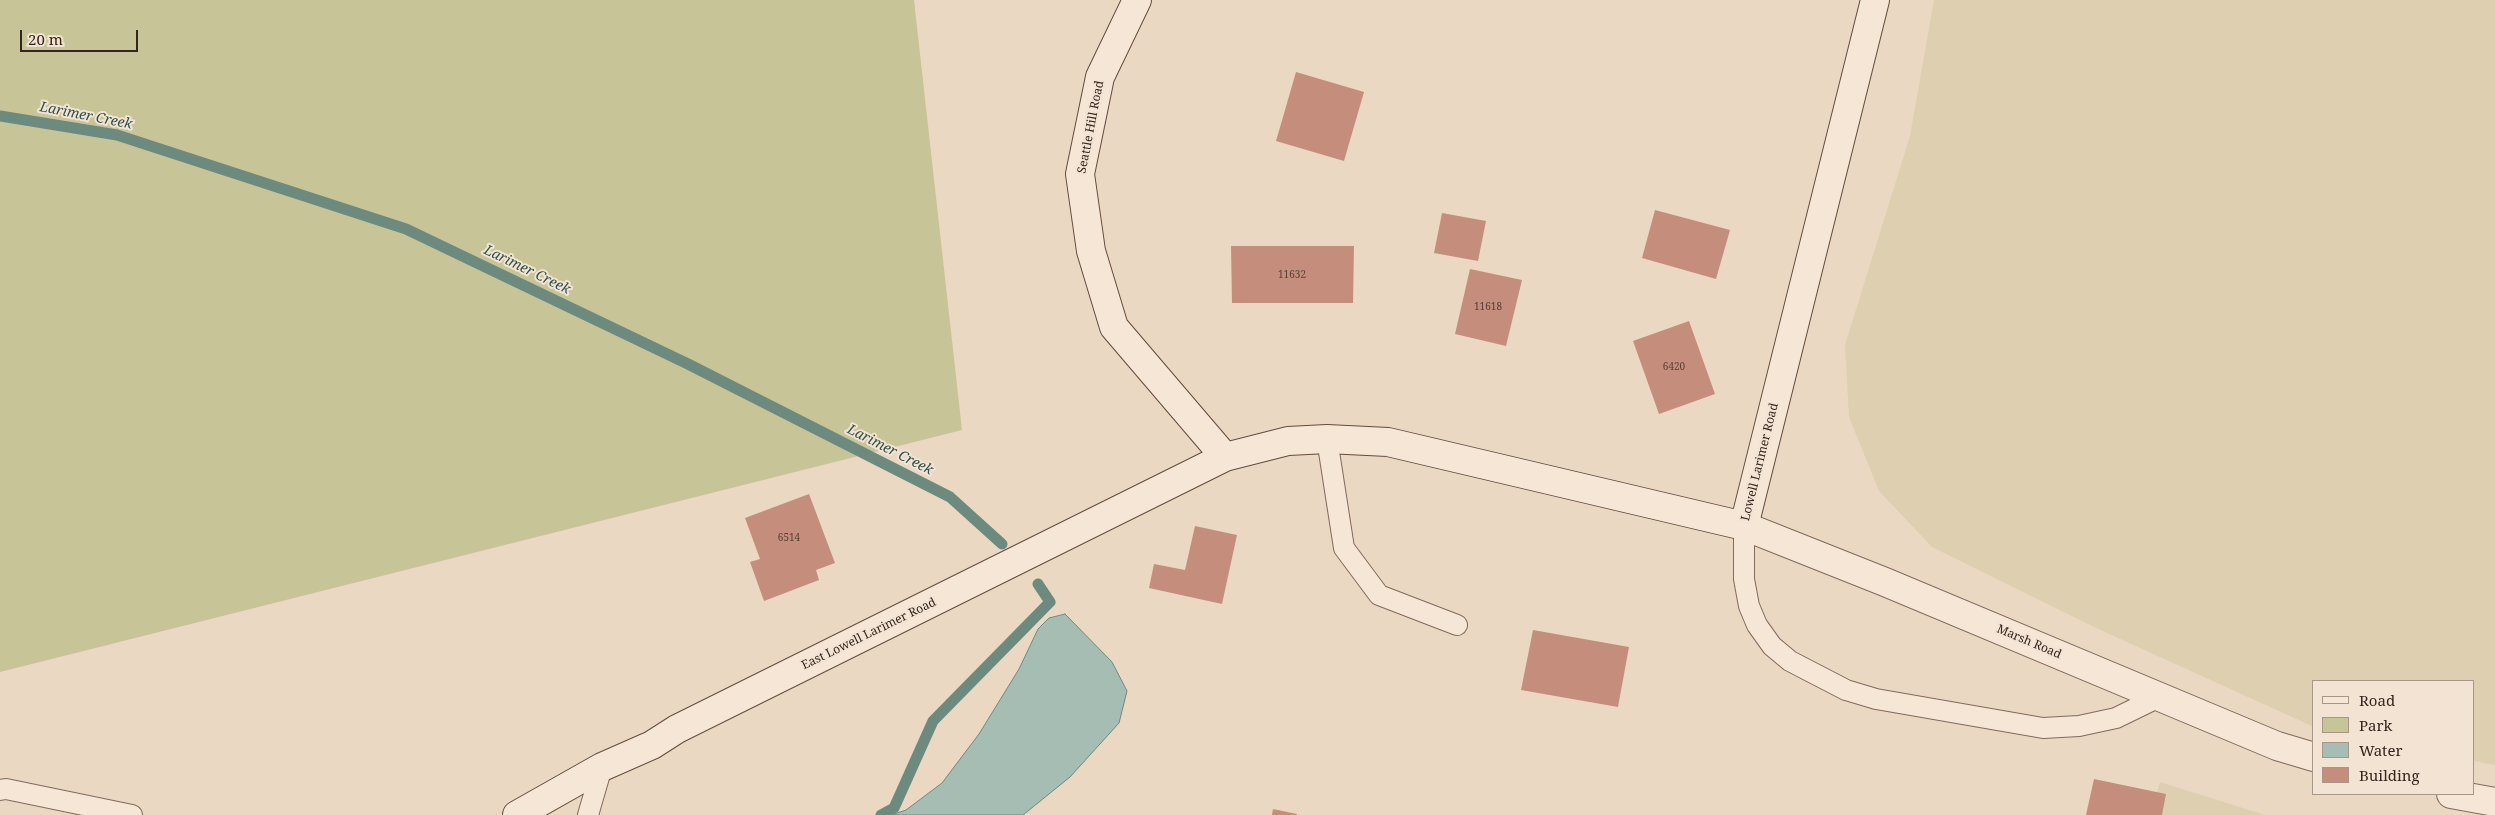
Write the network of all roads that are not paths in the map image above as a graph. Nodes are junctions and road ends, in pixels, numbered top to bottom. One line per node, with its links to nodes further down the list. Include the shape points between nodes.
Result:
1 (1137, 0): 4 (main road, Seattle Hill Road, via 1100,78 1080,174 1090,251 1114,327)
2 (1875, 0): 5 (main road, Lowell Larimer Road)
3 (1327, 439): 4 (main road, Lowell Larimer Road, via 1288,441); 5 (main road, Lowell Larimer Road, via 1388,442); 6 (lane, via 1344,548 1379,595)
4 (1225, 457): 9 (main road, East Lowell Larimer Road, via 678,729 652,745)
5 (1744, 526): 7 (main road, Marsh Road); 7 (lane, via 1744,579 1749,606 1757,625 1772,646 1790,661 1846,690 1876,699 2043,728 2079,726 2116,718)
6 (1457, 625)
7 (2159, 697): 8 (main road, Marsh Road, via 2276,746)
8 (2312, 756)
9 (602, 767): 14 (main road, East Lowell Larimer Road); 15 (lane)
10 (0, 790): 13 (lane)
11 (2456, 795): 12 (main road)
12 (2495, 802)
13 (132, 815)
14 (517, 815)
15 (588, 815)

